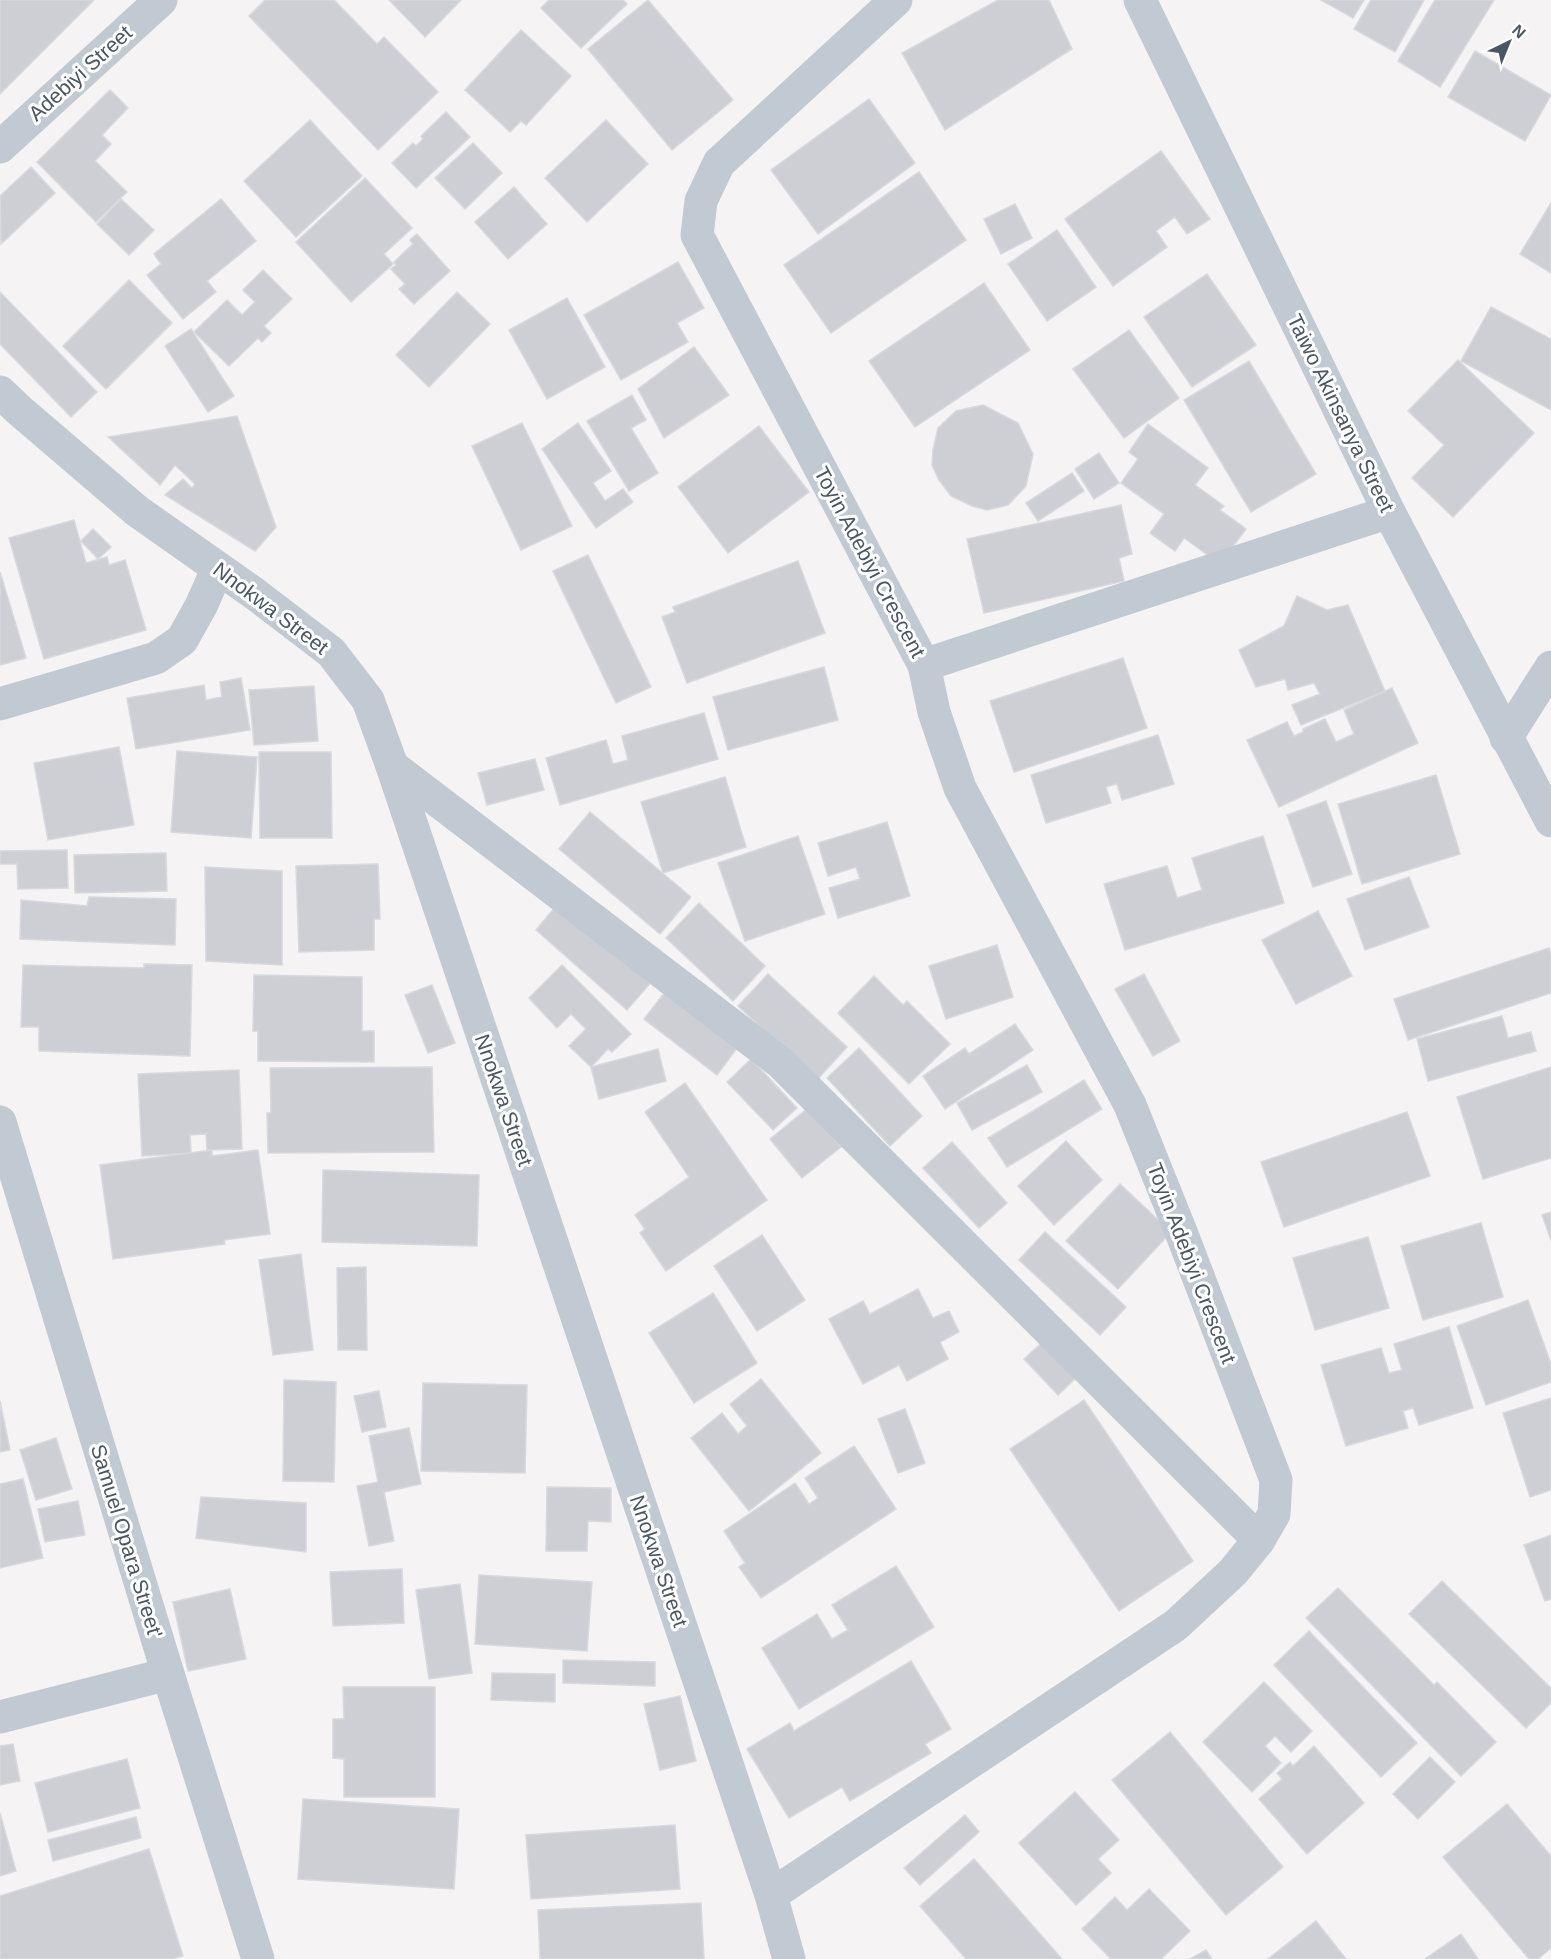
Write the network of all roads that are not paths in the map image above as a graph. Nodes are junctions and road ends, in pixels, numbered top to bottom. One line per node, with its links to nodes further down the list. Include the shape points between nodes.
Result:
1 (161, 0): 4 (street, Adebiyi Street)
2 (896, 0): 8 (street, Toyin Adebiyi Crescent, via 719,163 701,201 697,235)
3 (1140, 0): 6 (street, Taiwo Akinsanya Street)
4 (0, 147)
5 (0, 392): 7 (street, Nnokwa Street, via 137,511)
6 (1389, 512): 8 (street); 11 (street, Taiwo Akinsanya Street)
7 (218, 568): 10 (street, via 182,640 156,658); 12 (street, Nnokwa Street, via 331,652 368,700)
8 (924, 665): 15 (street, Toyin Adebiyi Crescent, via 934,712 960,788 1130,1105 1183,1237 1276,1480 1274,1514)
9 (1551, 667): 11 (street)
10 (0, 704)
11 (1506, 738): 13 (street, Taiwo Akinsanya Street)
12 (393, 766): 15 (street, via 781,1063); 18 (street, Nnokwa Street)
13 (1551, 821)
14 (0, 1122): 16 (street, Samuel Opara Street')
15 (1259, 1540): 18 (street, Toyin Adebiyi Crescent, via 1233,1572 1176,1625)
16 (168, 1674): 17 (street); 19 (street, Samuel Opara Street')
17 (0, 1717)
18 (771, 1895): 20 (street, Nnokwa Street)
19 (258, 1959)
20 (789, 1959)

